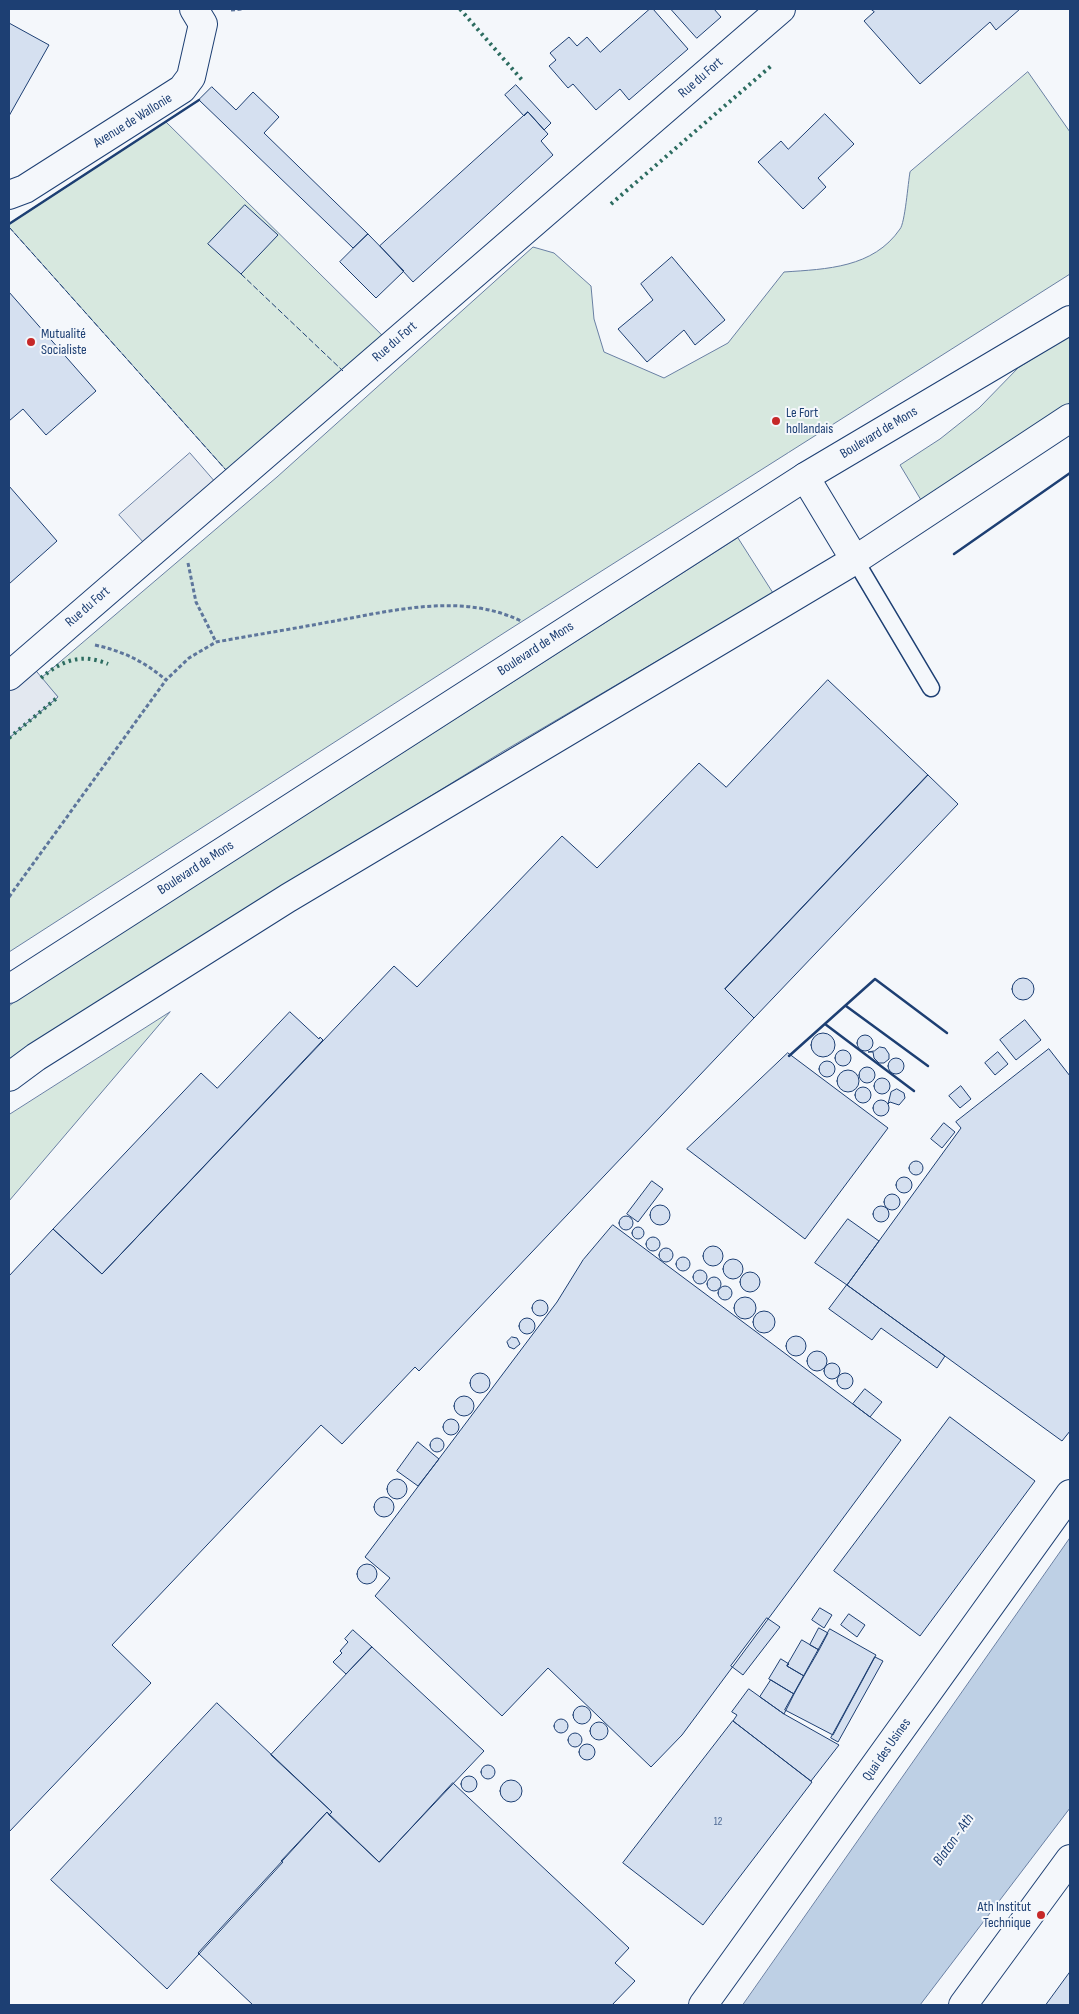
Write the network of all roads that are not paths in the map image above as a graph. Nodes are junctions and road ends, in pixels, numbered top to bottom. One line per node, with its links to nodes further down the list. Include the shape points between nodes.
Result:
1 (194, 9): 3 (main road, Avenue de Wallonie, via 203,24 191,77 182,90 25,189)
2 (781, 9): 8 (main road, Rue du Fort)
3 (9, 195)
4 (1070, 320): 6 (main road, Boulevard de Mons)
5 (1070, 418): 7 (main road)
6 (805, 477): 7 (main road); 10 (main road, Boulevard de Mons)
7 (855, 560): 9 (lane); 11 (main road, via 296,893)
8 (9, 676)
9 (931, 688)
10 (9, 990)
11 (9, 1077)
12 (1070, 1494): 14 (main road, Quai des Usines)
13 (1070, 1859): 15 (main road)
14 (703, 2005)
15 (964, 2005)

